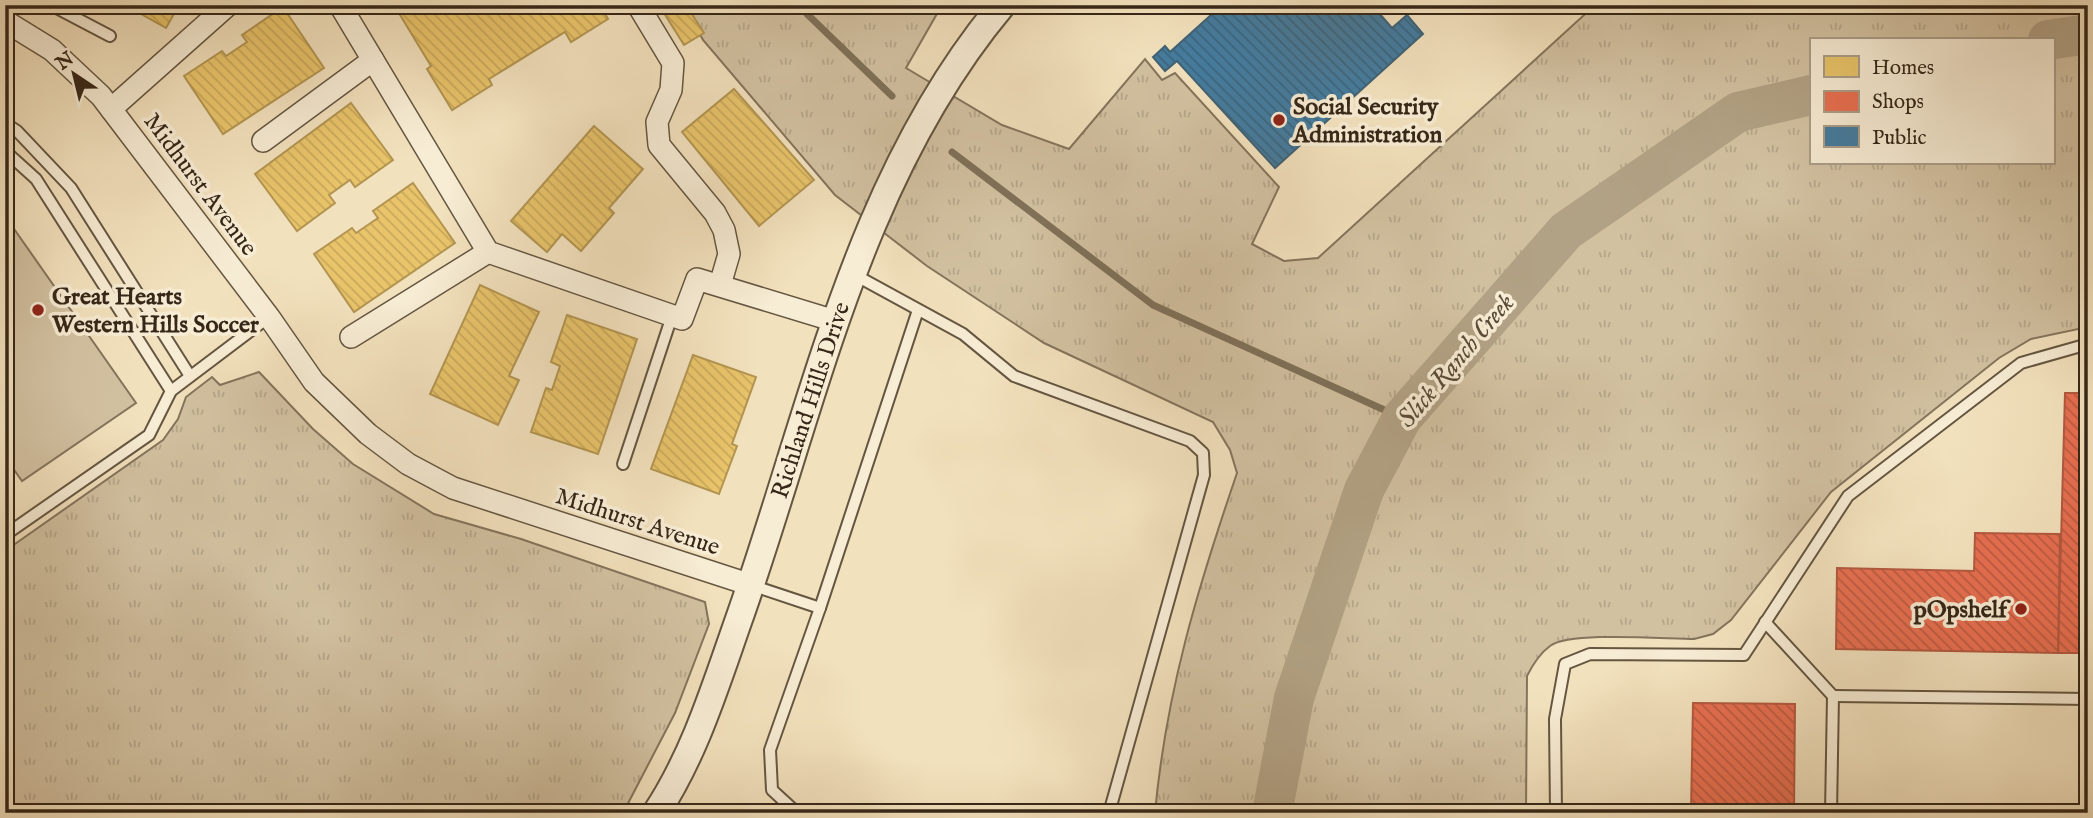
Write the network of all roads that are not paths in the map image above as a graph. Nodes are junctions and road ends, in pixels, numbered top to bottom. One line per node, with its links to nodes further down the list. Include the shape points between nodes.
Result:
1 (51, 5): 7 (lane)
2 (228, 5): 9 (street)
3 (340, 5): 8 (street)
4 (638, 5): 15 (street, via 673,63 671,90 657,122 659,145 724,230 729,254)
5 (1002, 5): 14 (street, Richland Hills Drive, via 952,75 916,137 879,206)
6 (5, 21): 9 (street, Midhurst Avenue, via 52,50)
7 (110, 36)
8 (373, 60): 11 (street); 13 (street)
9 (111, 109): 18 (street, Midhurst Avenue)
10 (5, 123): 22 (lane, via 71,188)
11 (264, 141)
12 (5, 151): 23 (lane, via 42,188)
13 (488, 252): 17 (street); 20 (street)
14 (852, 274): 16 (lane); 19 (street, Richland Hills Drive)
15 (720, 285): 17 (street, via 697,279 682,319); 19 (street)
16 (918, 310): 27 (lane); 33 (lane, via 962,334 1014,376 1190,441 1203,453 1204,475)
17 (672, 316): 24 (lane)
18 (269, 317): 22 (lane); 26 (street, Midhurst Avenue, via 314,382 368,434 408,464 453,488)
19 (835, 321): 26 (street, Richland Hills Drive)
20 (351, 337)
21 (2088, 344): 28 (lane, via 2021,363 1848,496)
22 (190, 376): 23 (lane)
23 (171, 391): 25 (lane, via 149,435)
24 (623, 464)
25 (5, 535)
26 (751, 585): 27 (lane); 31 (street, Richland Hills Drive, via 704,718)
27 (820, 608): 32 (lane, via 771,750 772,790)
28 (1765, 622): 29 (lane); 34 (lane, via 1744,655 1590,654 1565,664 1555,719)
29 (1833, 696): 30 (lane); 35 (lane)
30 (2088, 699)
31 (656, 813)
32 (797, 813)
33 (1109, 813)
34 (1556, 813)
35 (1831, 813)

